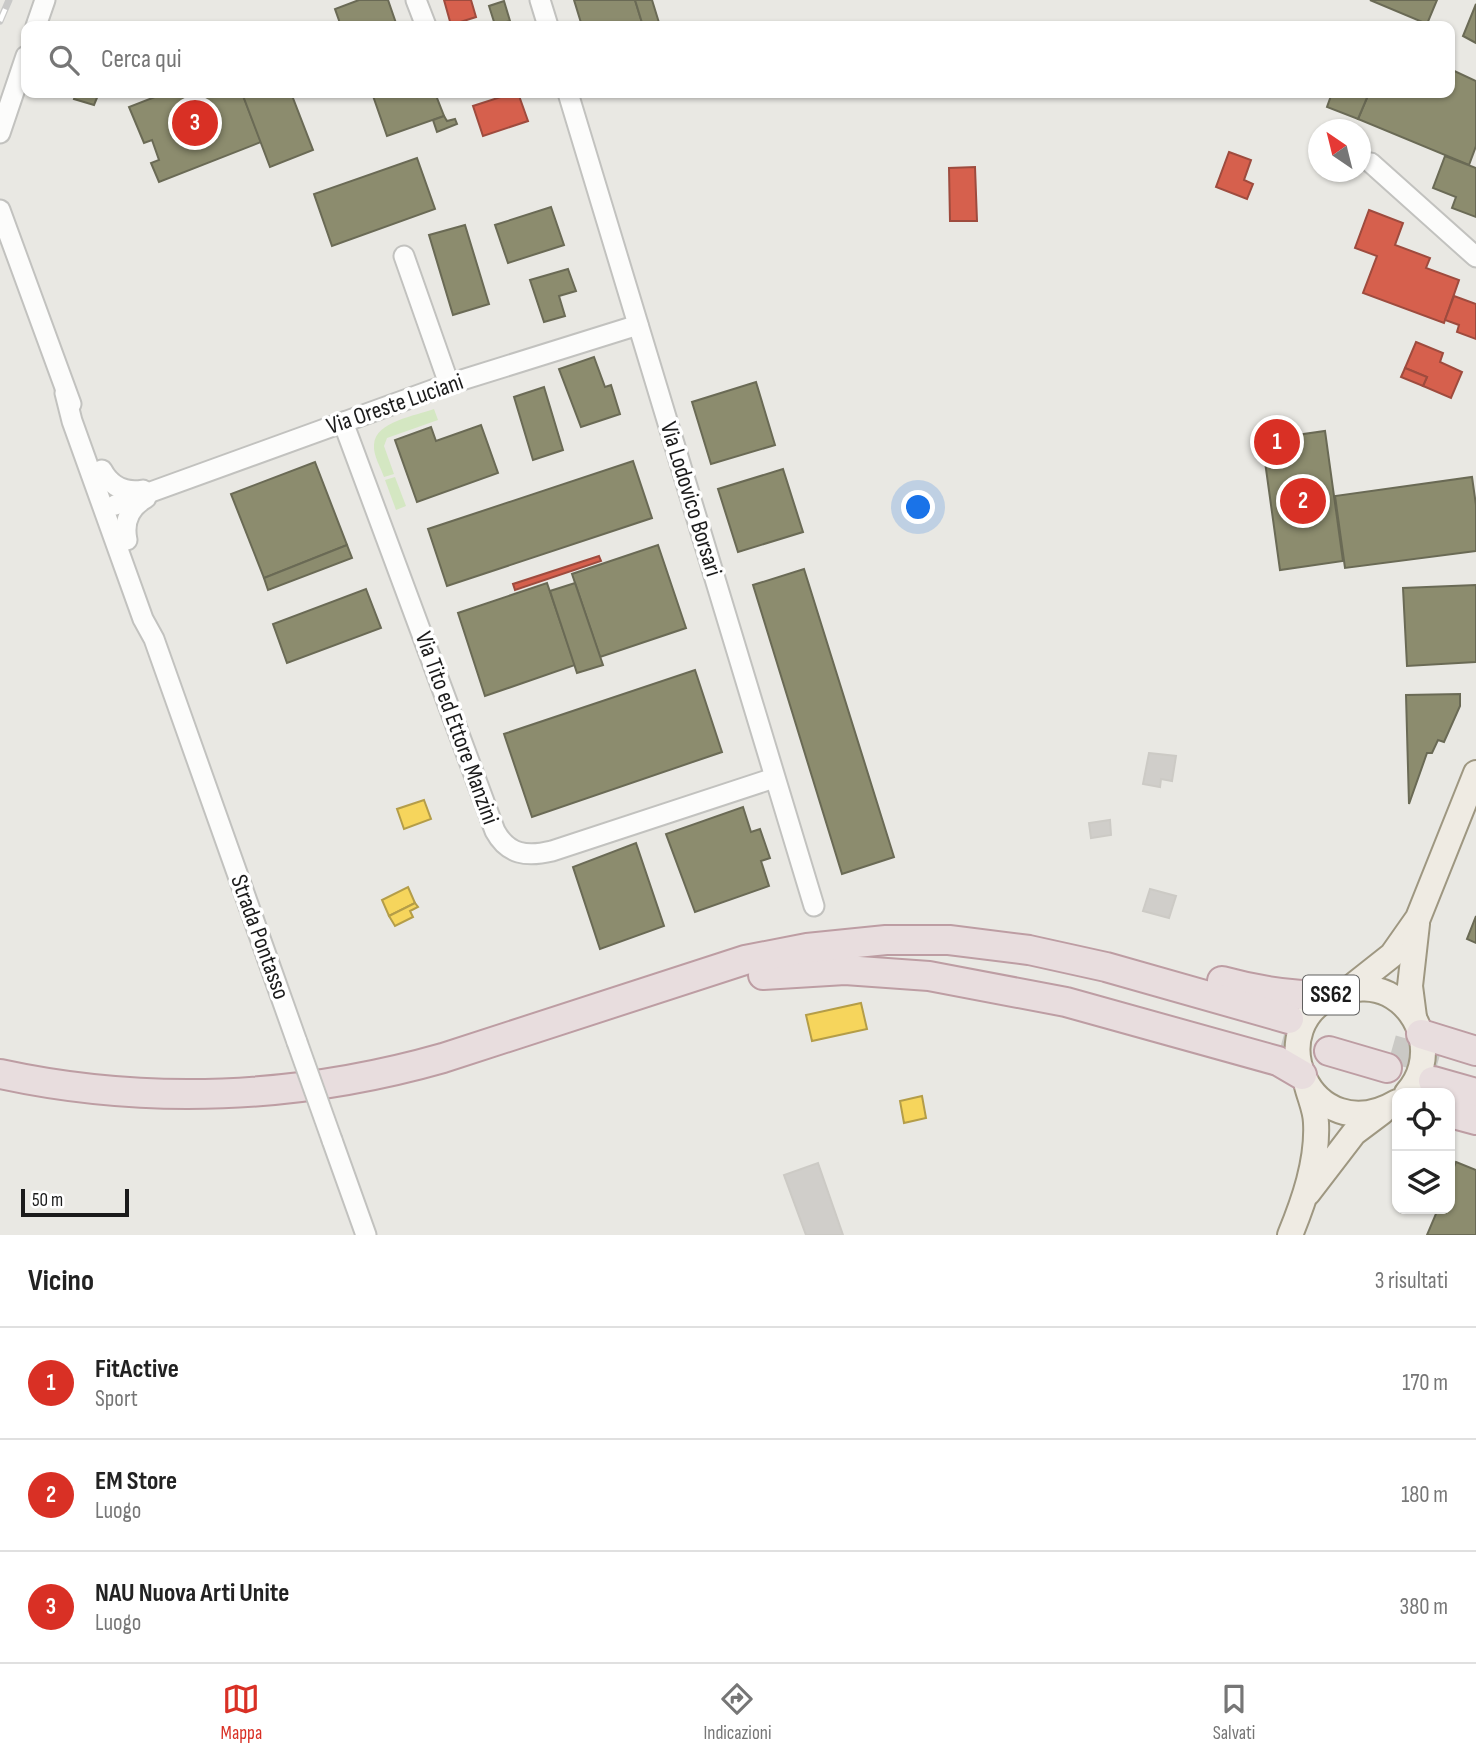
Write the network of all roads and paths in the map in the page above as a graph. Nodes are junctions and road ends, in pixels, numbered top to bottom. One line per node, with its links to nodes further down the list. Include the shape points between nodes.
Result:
1 (45, 0): 4 (street)
2 (416, 0): 5 (street)
3 (540, 0): 6 (street)
4 (38, 21)
5 (424, 21)
6 (546, 21)
7 (21, 71): 9 (street)
8 (570, 98): 14 (street, Via Lodovico Borsari)
9 (0, 133)
10 (1371, 163): 13 (street)
11 (0, 211): 16 (street, Strada Pontasso)
12 (404, 256): 15 (street)
13 (1476, 257)
14 (638, 325): 15 (street, Via Oreste Luciani); 26 (street, Via Lodovico Borsari)
15 (449, 384): 18 (street, Via Oreste Luciani)
16 (65, 393): 17 (street, Strada Pontasso); 19 (street, Strada Pontasso, via 93,443)
17 (72, 421): 21 (street, Strada Pontasso); 23 (street, Strada Pontasso)
18 (344, 422): 20 (street, Via Oreste Luciani); 26 (street, Via Tito ed Ettore Manzini, via 495,831 506,846 521,854 552,851)
19 (102, 470): 20 (street, Via Oreste Luciani, via 120,488); 21 (street, Strada Pontasso)
20 (155, 490): 21 (street); 22 (street, Via Oreste Luciani, via 129,514)
21 (111, 502): 22 (street, Strada Pontasso); 23 (street, Strada Pontasso)
22 (127, 540): 24 (street, Strada Pontasso)
23 (132, 588): 24 (street, Strada Pontasso)
24 (154, 639): 47 (street, Strada Pontasso, bridge)
25 (1476, 774): 28 (main road, SS62)
26 (775, 778): 27 (street, Via Lodovico Borsari)
27 (814, 906)
28 (1418, 918): 30 (main road, SS62, via 1392,955); 31 (main road, SS62, via 1410,986)
29 (762, 966): 30 (highway, via 804,942 877,930 1018,929 1073,939 1251,989 1299,996); 32 (highway, via 874,959 985,962); 37 (highway, via 714,969 435,1060 326,1084 239,1093 160,1094 65,1086); 38 (highway, via 929,976 1066,1002 1278,1061); 40 (highway, via 701,993 460,1072 332,1101 243,1112 163,1113 84,1107)
30 (1340, 992): 31 (main road, SS62, via 1368,988 1386,993 1402,1003); 38 (main road, SS62, via 1314,1009 1302,1026 1297,1046)
31 (1418, 1026): 34 (highway); 39 (main road, SS62, via 1424,1052 1421,1070)
32 (1286, 1028)
33 (1332, 1042): 35 (highway)
34 (1476, 1051)
35 (1390, 1058)
36 (1476, 1073): 41 (highway, via 1435,1071)
37 (0, 1074)
38 (1305, 1080): 42 (main road, via 1318,1099 1333,1109 1368,1114); 45 (main road, via 1316,1123)
39 (1410, 1088)
40 (0, 1093)
41 (1476, 1093)
42 (1391, 1106): 45 (main road, via 1354,1133)
43 (1455, 1114): 44 (highway)
44 (1476, 1120)
45 (1307, 1193): 46 (main road)
46 (1295, 1233)
47 (366, 1235)

